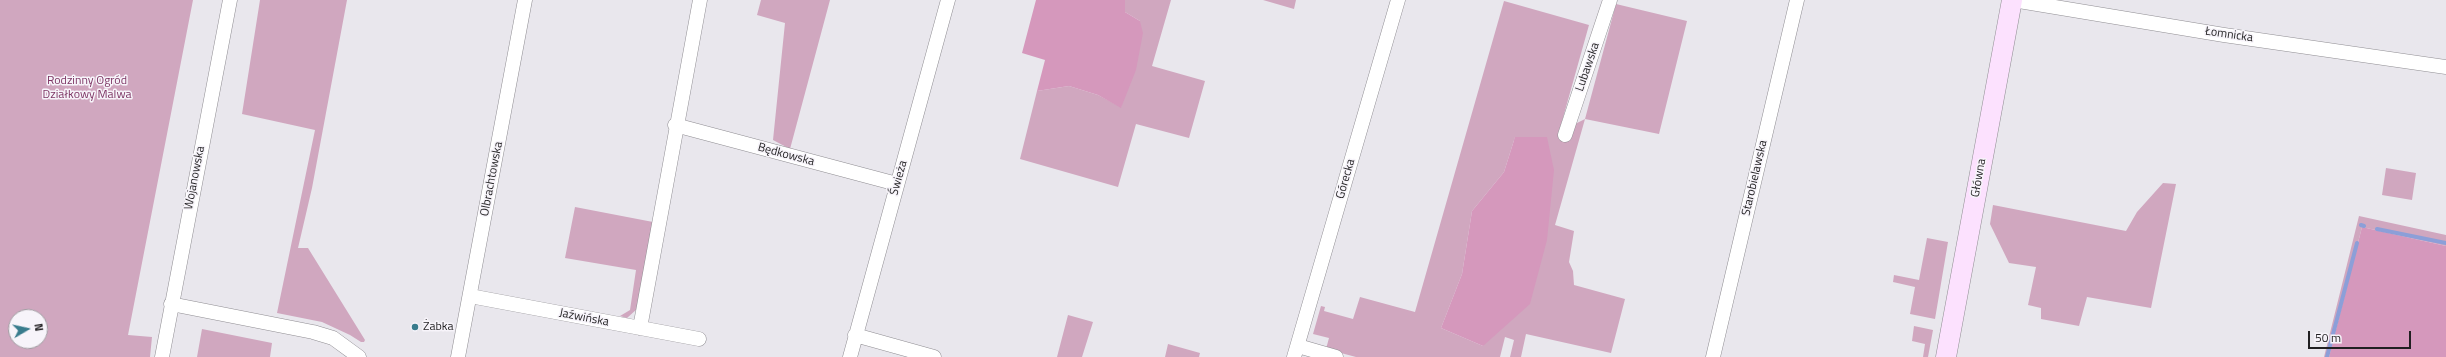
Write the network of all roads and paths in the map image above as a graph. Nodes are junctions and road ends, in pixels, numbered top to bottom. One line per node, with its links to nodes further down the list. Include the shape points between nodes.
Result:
1 (230, 0): 14 (street, Wojanowska)
2 (525, 0): 13 (street, Olbrachtowska)
3 (700, 0): 10 (street)
4 (948, 0): 12 (street, Świeża)
5 (1398, 0): 18 (street, Górecka)
6 (1610, 0): 11 (street, Lubawska)
7 (1797, 0): 25 (street, Starobielawska)
8 (2012, 0): 9 (street, Łomnicka); 26 (street, Główna)
9 (2446, 68)
10 (675, 125): 12 (street, Będkowska); 15 (street)
11 (1565, 135)
12 (897, 184): 16 (street, Świeża)
13 (470, 296): 15 (street, Jaźwińska); 21 (street, Olbrachtowska)
14 (171, 304): 19 (street, Wojanowska); 20 (street, via 314,332 333,338)
15 (640, 328): 17 (street, Jaźwińska)
16 (855, 335): 22 (street, Świeża); 23 (street)
17 (699, 339)
18 (1296, 351): 24 (street)
19 (162, 357)
20 (359, 357)
21 (458, 357)
22 (850, 357)
23 (934, 357)
24 (1336, 357)
25 (1713, 357)
26 (1946, 357)

